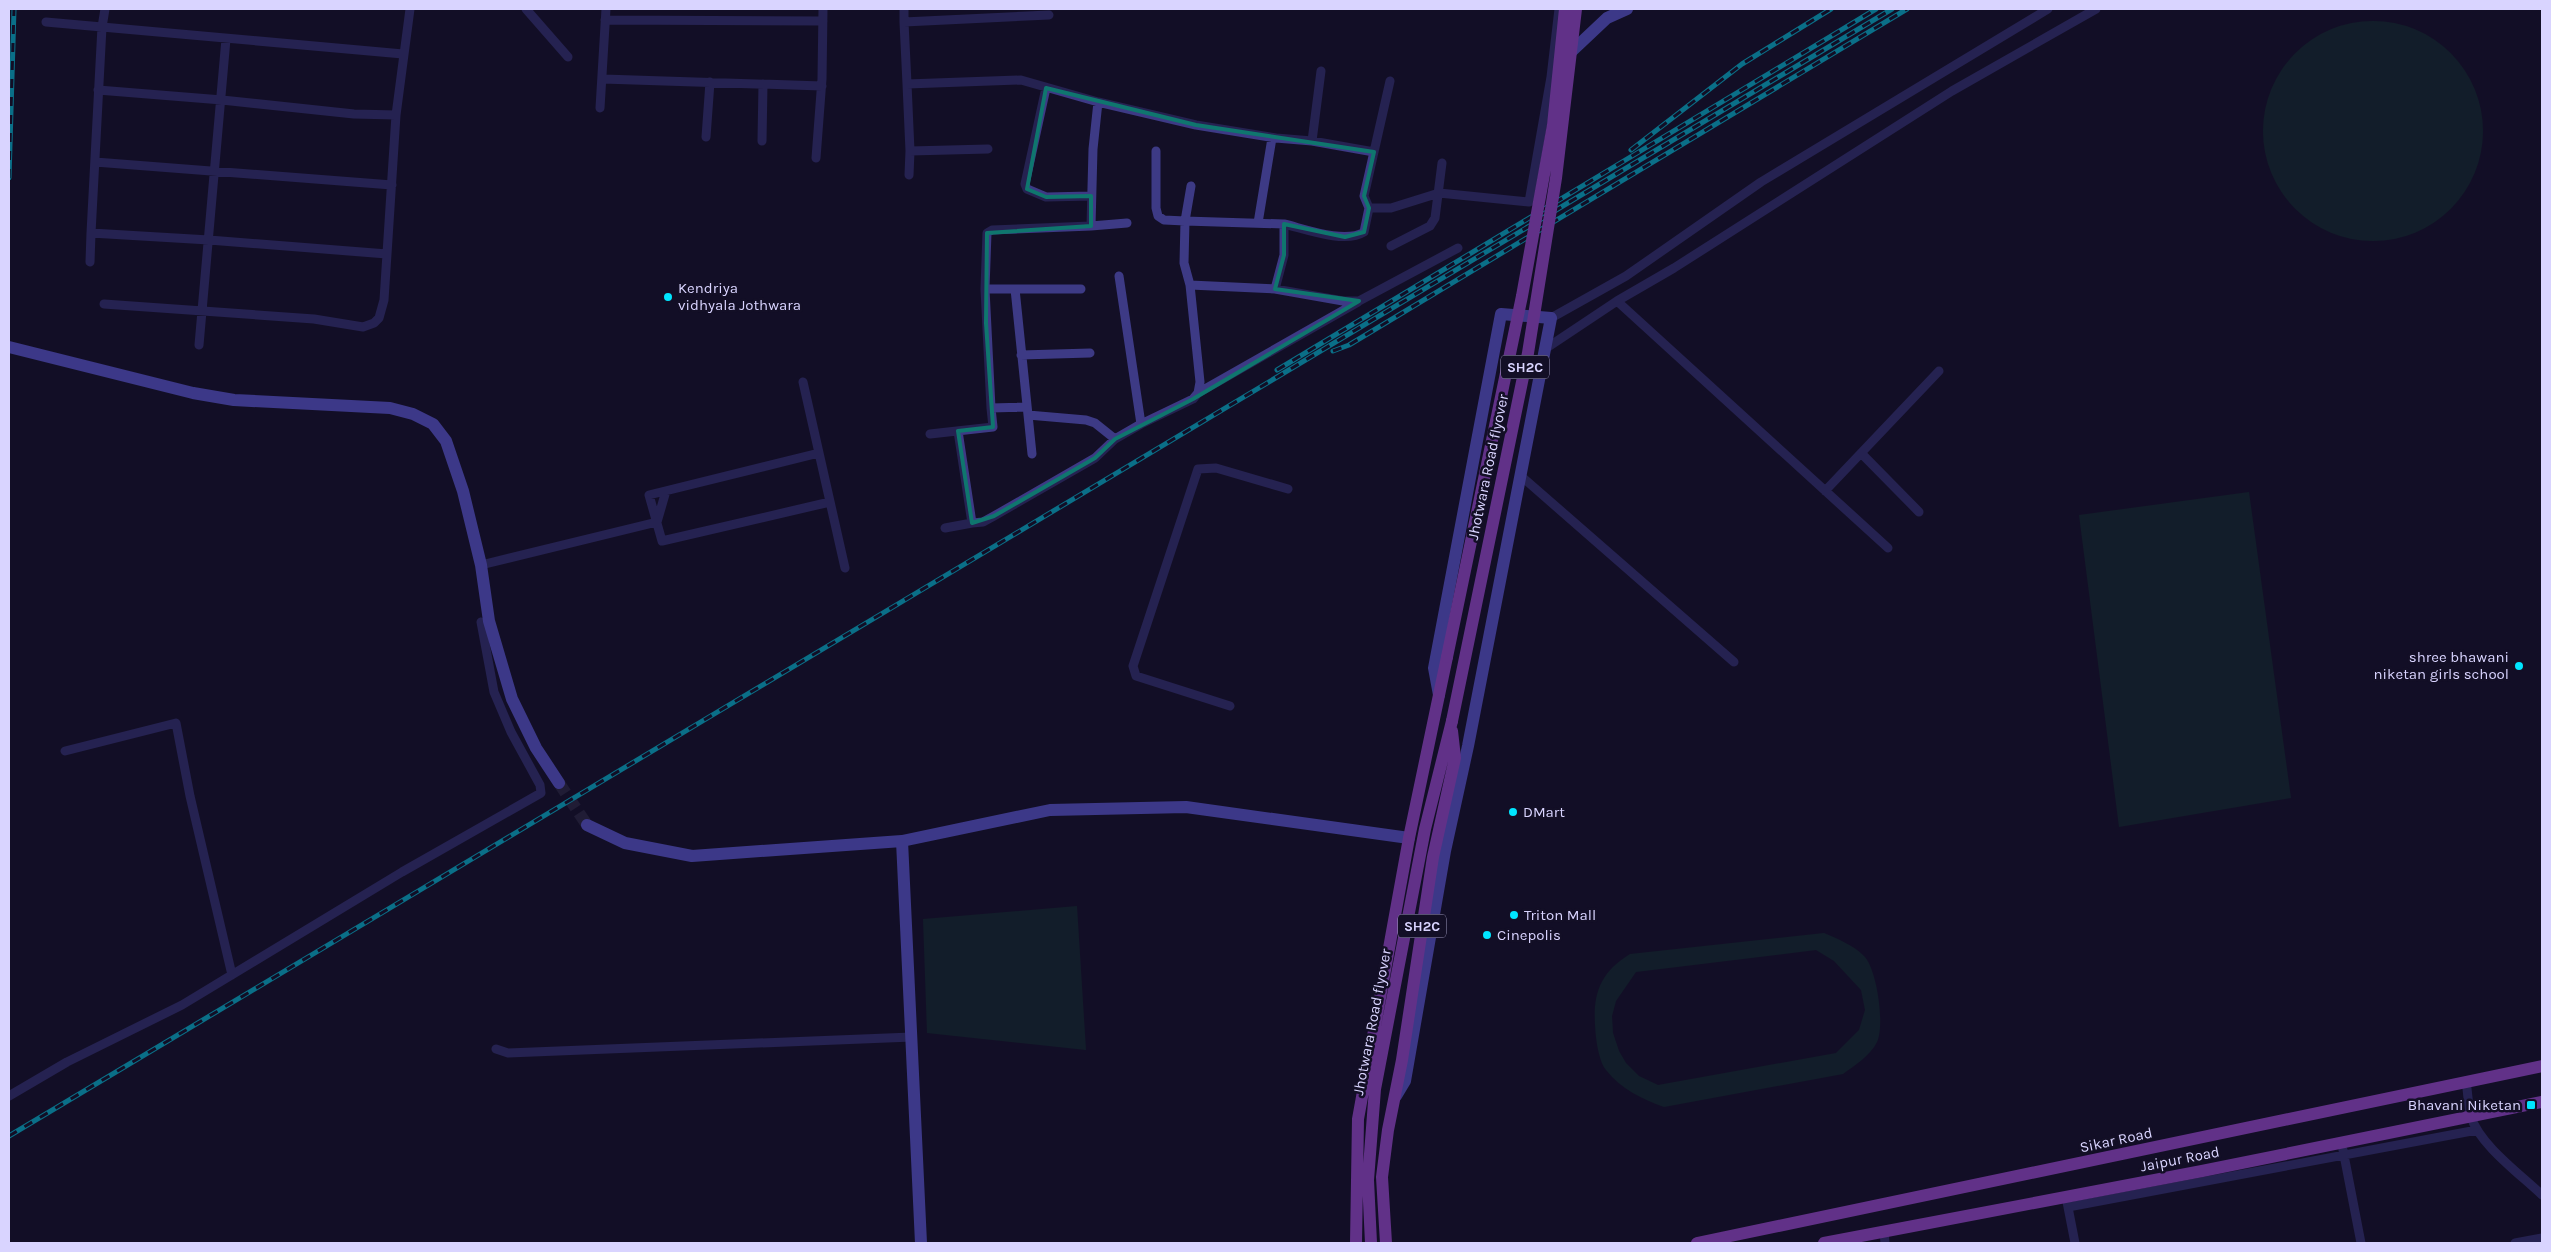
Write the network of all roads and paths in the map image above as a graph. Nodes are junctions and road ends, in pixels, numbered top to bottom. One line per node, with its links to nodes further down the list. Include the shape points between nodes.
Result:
1 (105, 9): 18 (street)
2 (410, 9): 21 (street)
3 (526, 9): 22 (street)
4 (606, 9): 14 (street)
5 (823, 9): 15 (street)
6 (904, 9): 17 (street)
7 (1559, 9): 51 (street, via 1551,77 1529,202)
8 (1565, 9): 109 (main road, Jhotwara Road flyover, bridge, via 1553,125 1522,296)
9 (1576, 9): 20 (main road, Jhotwara Road flyover / SH2C, bridge)
10 (1627, 9): 20 (street, via 1607,18)
11 (2048, 9): 66 (street, via 1761,182)
12 (2096, 9): 72 (street, via 1952,91)
13 (1049, 15): 17 (street)
14 (605, 20): 15 (street); 24 (street)
15 (823, 21): 29 (street)
16 (46, 22): 18 (street)
17 (904, 22): 28 (street)
18 (102, 27): 19 (street); 31 (street)
19 (226, 39): 21 (street); 32 (street)
20 (1572, 51): 111 (main road, Jhotwara Road flyover / SH2C, bridge, via 1528,353)
21 (403, 54): 35 (street)
22 (568, 57)
23 (1321, 71): 38 (street)
24 (603, 79): 26 (street); 34 (street)
25 (1390, 81): 43 (street)
26 (710, 82): 27 (street); 36 (street)
27 (763, 84): 29 (street); 39 (street)
28 (907, 84): 30 (street, via 1021,80); 42 (street)
29 (822, 86): 44 (street)
30 (1046, 88): 33 (street); 52 (street, via 1025,184 1027,189 1046,197)
31 (98, 90): 32 (street); 45 (street)
32 (222, 100): 35 (street); 47 (street)
33 (1098, 102): 37 (street, via 1196,125); 52 (street)
34 (600, 108)
35 (396, 116): 49 (street)
36 (706, 137)
37 (1272, 138): 38 (street); 56 (street)
38 (1312, 141): 43 (street)
39 (762, 142)
40 (988, 149): 42 (street)
41 (1156, 150): 54 (street, via 1158,216 1164,220)
42 (910, 151): 48 (street)
43 (1374, 152): 53 (street, via 1364,196)
44 (816, 158)
45 (95, 162): 47 (street); 59 (street)
46 (1442, 163): 51 (street)
47 (215, 171): 49 (street); 60 (street)
48 (908, 175)
49 (392, 185): 63 (street)
50 (1191, 186): 54 (street)
51 (1438, 193): 53 (street, via 1391,208); 61 (street, via 1435,218 1430,226)
52 (1091, 196): 58 (street)
53 (1369, 208): 57 (street, via 1364,232 1356,236 1345,237)
54 (1185, 221): 56 (street); 67 (street, via 1184,264)
55 (1127, 223): 58 (street)
56 (1258, 223): 57 (street)
57 (1284, 224): 71 (street, via 1284,255)
58 (1090, 226): 68 (street, via 992,230 987,233)
59 (92, 233): 60 (street); 64 (street)
60 (209, 240): 63 (street); 76 (street)
61 (1391, 246)
62 (1458, 248): 74 (street)
63 (387, 254): 76 (street, via 384,300 379,318 363,327 314,319)
64 (90, 262)
65 (1119, 276): 88 (street)
66 (1626, 276): 72 (street); 77 (street)
67 (1190, 284): 71 (street); 85 (street, via 1200,382)
68 (985, 289): 69 (street); 86 (street)
69 (1015, 289): 70 (street); 82 (street)
70 (1081, 289)
71 (1275, 289): 74 (street)
72 (1636, 290): 73 (street)
73 (1617, 301): 80 (street); 98 (street)
74 (1359, 302): 85 (street)
75 (104, 304): 76 (street)
76 (202, 312): 78 (street)
77 (1551, 318): 80 (street); 109 (street, via 1501,314 1434,668)
78 (199, 345)
79 (9, 347): 105 (street, via 234,400 390,408 413,414 433,424 446,441 463,491)
80 (1545, 349): 95 (street)
81 (1090, 353): 82 (street)
82 (1021, 355): 87 (street)
83 (1939, 371): 93 (street)
84 (803, 382): 92 (street)
85 (1198, 393): 88 (street, via 1193,399)
86 (991, 408): 87 (street); 89 (street, via 993,426)
87 (1027, 411): 91 (street, via 1086,420); 94 (street)
88 (1141, 424): 91 (street)
89 (958, 431): 90 (street); 102 (street)
90 (930, 434)
91 (1115, 439): 102 (street, via 1095,458 983,522)
92 (819, 453): 97 (street); 99 (street)
93 (1861, 453): 98 (street); 100 (street)
94 (1032, 454)
95 (1521, 476): 108 (street); 123 (street, via 1445,851 1405,1081)
96 (1288, 489): 110 (street, via 1216,468 1198,469 1133,666 1136,676)
97 (666, 491): 101 (street); 101 (street, via 649,495)
98 (1825, 491): 104 (street)
99 (830, 502): 101 (street, via 662,542); 106 (street)
100 (1919, 512)
101 (657, 522): 105 (street)
102 (972, 523): 103 (street)
103 (945, 528)
104 (1888, 548)
105 (481, 565): 113 (street, via 489,621 512,699 536,748)
106 (845, 568)
107 (481, 622): 117 (street, via 494,692 541,793)
108 (1734, 662)
109 (1439, 695): 115 (main road, Jhotwara Road flyover)
110 (1230, 706)
111 (1452, 721): 123 (main road, Jhotwara Road flyover / SH2C, via 1455,758 1433,857); 134 (main road, Jhotwara Road flyover, via 1425,829 1374,1089 1368,1180)
112 (65, 751): 117 (street, via 176,723)
113 (559, 783)
114 (587, 825): 116 (street, via 625,843 692,856)
115 (1409, 838): 116 (street, via 1186,807 1050,810); 133 (main road, Jhotwara Road flyover, via 1358,1119)
116 (902, 840): 118 (street)
117 (232, 974): 122 (street, via 182,1005 67,1062)
118 (912, 1037): 119 (street, via 508,1053); 132 (street)
119 (496, 1049)
120 (2542, 1066): 121 (main road, Sikar Road)
121 (2466, 1081): 125 (street); 136 (main road, Sikar Road)
122 (9, 1096)
123 (1395, 1097): 135 (main road, SH2C, via 1382,1177)
124 (2542, 1102): 125 (main road, Jaipur Road)
125 (2471, 1116): 126 (street); 127 (main road, Jaipur Road)
126 (2477, 1130): 127 (street); 128 (street)
127 (2342, 1149): 129 (main road, Jaipur Road); 139 (street)
128 (2542, 1195)
129 (2067, 1202): 130 (main road, Jaipur Road); 138 (street)
130 (1884, 1237): 137 (main road, Jaipur Road)
131 (2542, 1238): 140 (street)
132 (921, 1243)
133 (1356, 1243)
134 (1371, 1243)
135 (1386, 1243)
136 (1697, 1243)
137 (1824, 1243)
138 (2075, 1243)
139 (2361, 1243)
140 (2515, 1243)

